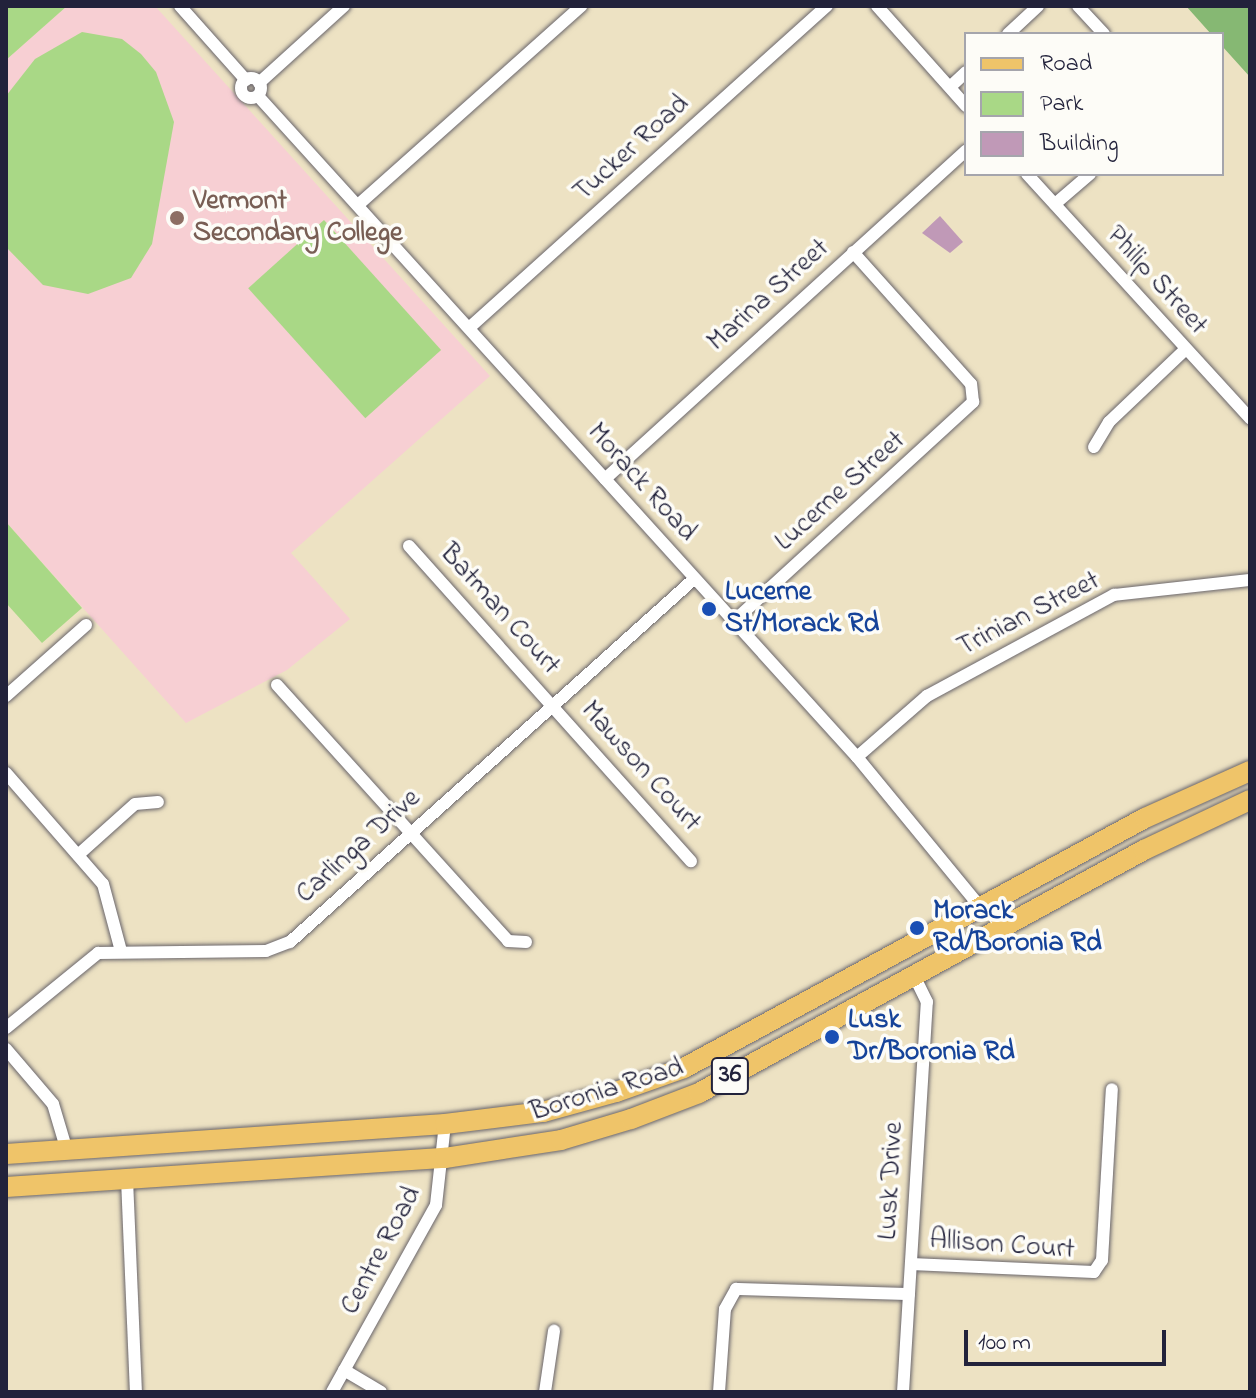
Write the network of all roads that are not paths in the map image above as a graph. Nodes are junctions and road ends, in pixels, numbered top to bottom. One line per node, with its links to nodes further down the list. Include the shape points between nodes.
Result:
1 (180, 6): 12 (street)
2 (344, 6): 12 (street)
3 (581, 6): 18 (street)
4 (827, 6): 20 (street, Tucker Road)
5 (877, 6): 11 (street)
6 (1038, 6): 8 (street)
7 (1078, 6): 9 (street)
8 (1010, 32)
9 (1102, 32)
10 (964, 74): 11 (street)
11 (950, 87): 13 (street)
12 (259, 89): 18 (street, Morack Road)
13 (964, 104)
14 (964, 152): 19 (street, Marina Street)
15 (1029, 176): 17 (street, Philip Street)
16 (1088, 176): 17 (street)
17 (1055, 204): 21 (street, Philip Street)
18 (358, 205): 20 (street, Morack Road)
19 (853, 252): 24 (street, Marina Street); 28 (street, Lucerne Street, via 974,393 965,412)
20 (469, 328): 24 (street, Morack Road)
21 (1185, 350): 22 (street, Philip Street); 23 (street, via 1109,422)
22 (1250, 418)
23 (1094, 447)
24 (605, 479): 26 (street, Morack Road)
25 (409, 546): 32 (street, Batman Court)
26 (694, 579): 28 (street, Morack Road); 32 (street, Carlinga Drive)
27 (1250, 580): 33 (street, Trinian Street, via 1114,595 927,696)
28 (733, 622): 33 (street, Morack Road)
29 (86, 625): 31 (street)
30 (277, 685): 38 (street)
31 (6, 696)
32 (553, 705): 38 (street, Carlinga Drive); 40 (street, Mawson Court)
33 (857, 757): 41 (street, Morack Road)
34 (1250, 771): 41 (main road, Boronia Road / 36)
35 (6, 773): 39 (street)
36 (1250, 800): 42 (main road, Boronia Road / 36)
37 (158, 802): 39 (street, via 135,804)
38 (412, 832): 43 (street, via 508,941); 44 (street, Carlinga Drive, via 278,947)
39 (78, 855): 44 (street, via 112,903)
40 (691, 861)
41 (980, 907): 42 (main road); 45 (main road, Boronia Road / 36)
42 (992, 934): 46 (main road, Boronia Road / 36)
43 (526, 942)
44 (121, 951): 47 (street, Carlinga Drive, via 85,958)
45 (899, 951): 46 (main road); 50 (main road, Boronia Road / 36, via 684,1068 543,1112)
46 (914, 975): 53 (main road, Boronia Road / 36, via 699,1093 561,1140); 56 (street, Lusk Drive, via 927,1002)
47 (6, 1028)
48 (6, 1049): 51 (street, via 53,1104)
49 (1112, 1089): 56 (street, Allison Court, via 1102,1260 1094,1272)
50 (445, 1124): 51 (main road, Boronia Road / 36); 53 (street, Centre Road)
51 (67, 1151): 52 (main road, Boronia Road / 36)
52 (6, 1154)
53 (445, 1158): 54 (main road, Boronia Road / 36); 59 (street, Centre Road, via 436,1205)
54 (127, 1179): 55 (main road, Boronia Road / 36); 60 (street)
55 (6, 1187)
56 (911, 1264): 57 (street, Lusk Drive)
57 (909, 1294): 64 (street, via 736,1289 725,1309); 65 (street, Lusk Drive)
58 (554, 1331): 63 (street)
59 (344, 1370): 61 (street, Centre Road); 62 (street)
60 (136, 1392)
61 (332, 1392)
62 (381, 1392)
63 (545, 1392)
64 (719, 1392)
65 (903, 1392)

